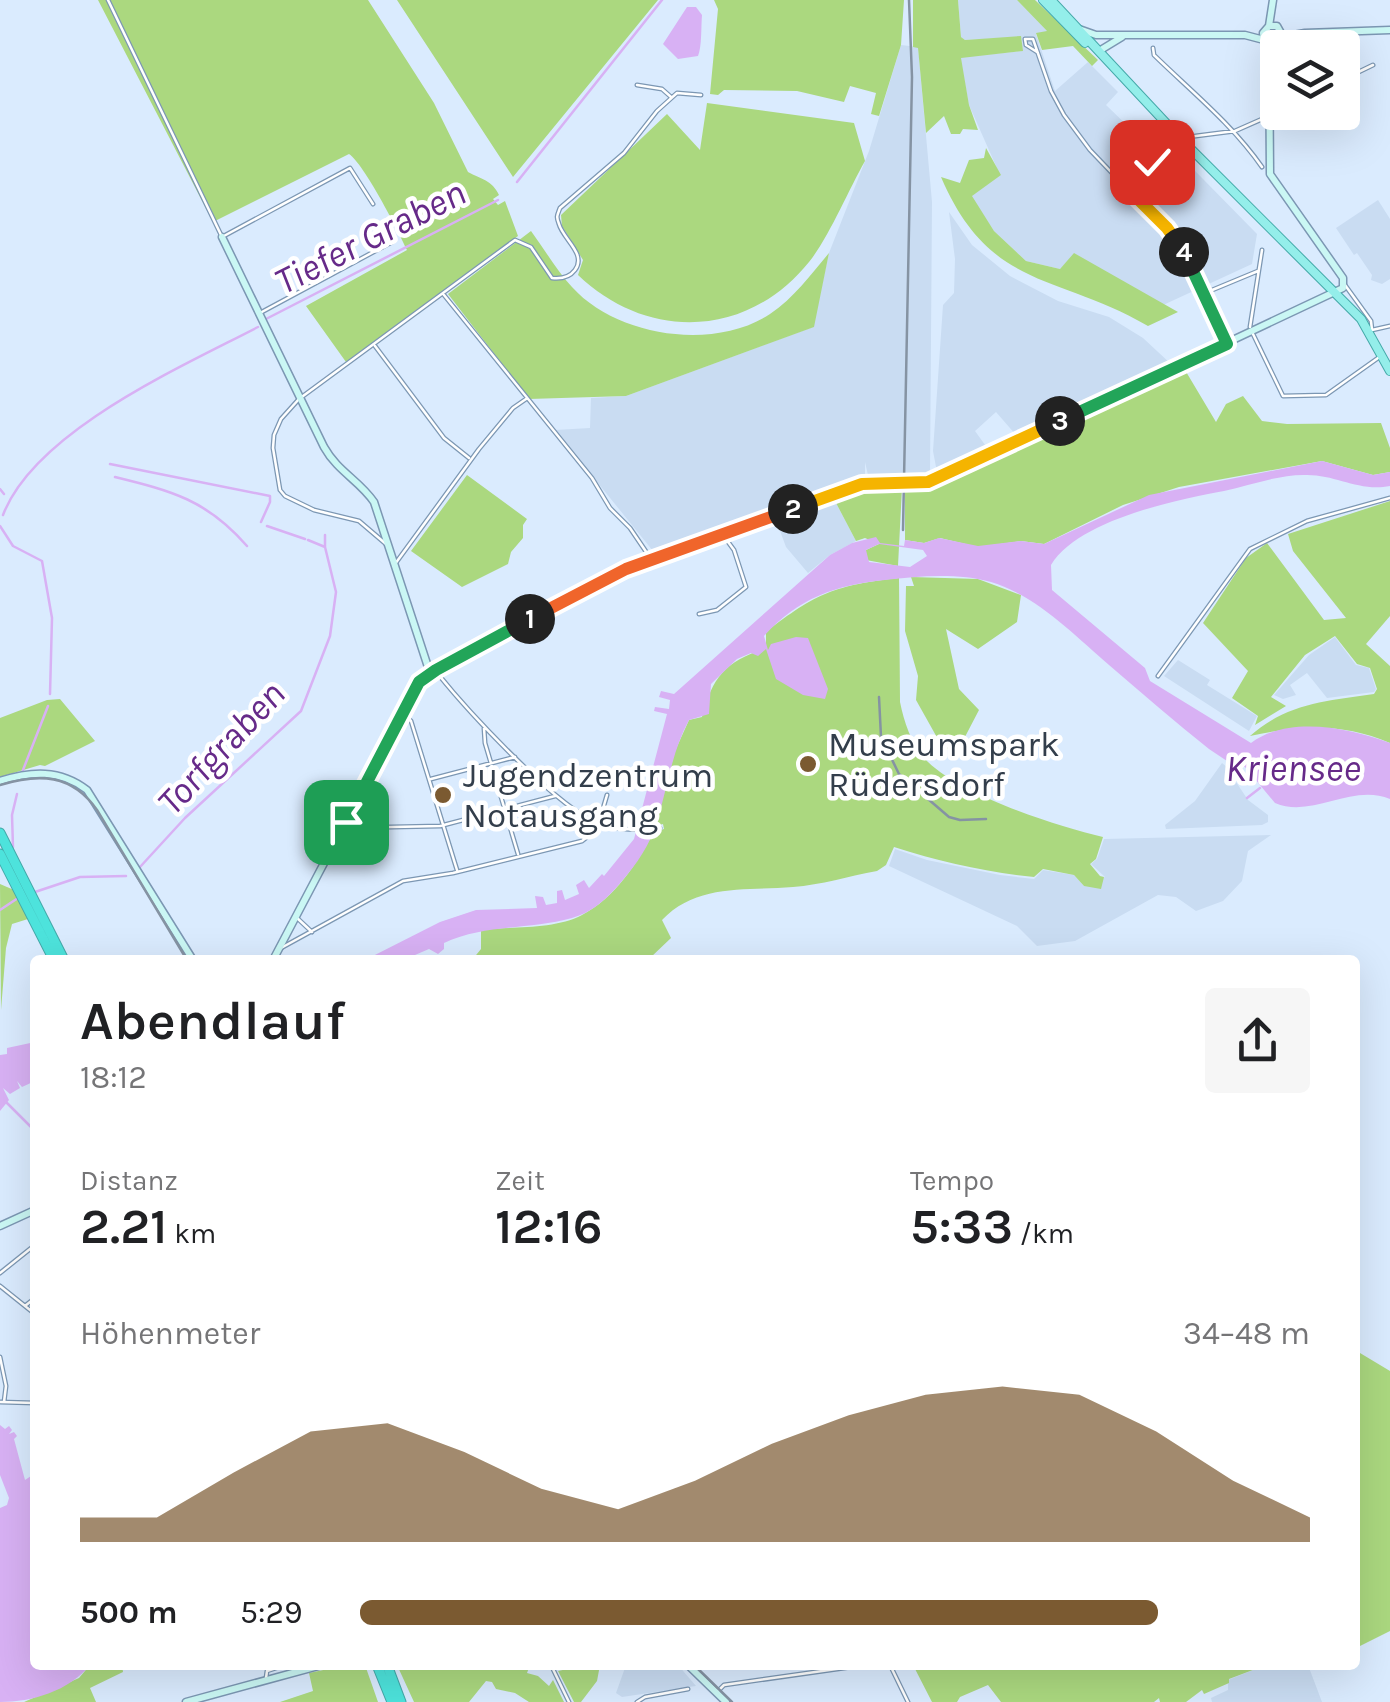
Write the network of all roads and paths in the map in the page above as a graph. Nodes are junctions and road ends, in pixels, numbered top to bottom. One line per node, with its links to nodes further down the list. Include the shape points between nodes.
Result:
1 (108, 0): 26 (street)
2 (1043, 0): 13 (main road)
3 (1050, 0): 5 (main road)
4 (1273, 1): 6 (main road)
5 (1080, 29): 10 (main road); 13 (main road)
6 (1273, 30)
7 (1390, 30): 8 (main road)
8 (1360, 31)
9 (1260, 35): 10 (main road)
10 (1128, 36): 13 (main road)
11 (1153, 48): 20 (street)
12 (1037, 52): 24 (street, via 1064,115)
13 (1098, 52): 22 (main road)
14 (1374, 65): 15 (street)
15 (1360, 72)
16 (637, 85): 18 (street, via 662,88)
17 (700, 95): 18 (street)
18 (672, 98): 33 (street, via 558,212 578,258 574,270 552,278 531,247 515,240)
19 (1260, 120): 20 (street)
20 (1235, 130): 22 (street); 23 (street)
21 (1273, 130): 30 (main road, via 1270,174)
22 (1181, 137): 24 (street); 32 (main road)
23 (1262, 167)
24 (1126, 187): 31 (street, via 1178,242)
25 (373, 204): 26 (street, via 350,168)
26 (222, 237): 34 (main road)
27 (392, 242): 34 (street)
28 (1262, 250): 29 (street)
29 (1259, 271): 31 (street); 37 (street)
30 (1344, 285): 32 (main road); 36 (street, via 1370,320)
31 (1204, 293): 38 (street)
32 (1335, 293): 36 (main road); 37 (main road)
33 (443, 294): 39 (street); 43 (street)
34 (258, 314): 42 (main road)
35 (1390, 326): 36 (street)
36 (1370, 331): 40 (main road)
37 (1252, 332): 38 (main road); 40 (street, via 1283,396 1326,396)
38 (1227, 344): 46 (main road, bridge, via 966,466 915,484 862,484)
39 (374, 345): 42 (street); 44 (street, via 444,438)
40 (1382, 356): 41 (main road)
41 (1390, 371)
42 (299, 399): 47 (main road, via 332,460 374,502); 47 (street, via 274,435 278,496 358,521)
43 (526, 399): 44 (street); 48 (street)
44 (471, 460): 49 (street)
45 (1390, 498): 52 (street, via 1307,522 1250,549)
46 (722, 534): 48 (main road); 50 (street, via 746,586 717,610)
47 (387, 544): 49 (main road)
48 (652, 559): 51 (main road)
49 (394, 564): 51 (main road)
50 (699, 614)
51 (433, 672): 53 (main road, via 419,682); 54 (street)
52 (1158, 676)
53 (402, 713): 57 (street, via 411,721); 64 (main road)
54 (486, 726): 55 (street); 56 (street)
55 (516, 756): 56 (street); 60 (street)
56 (492, 764): 57 (street); 61 (street)
57 (430, 780): 63 (street)
58 (0, 781): 75 (main road, via 48,773 89,792)
59 (608, 795): 62 (street)
60 (555, 796): 61 (street); 62 (street)
61 (506, 809): 63 (street); 68 (street)
62 (599, 824): 65 (street); 68 (street, via 582,841)
63 (444, 825): 64 (street); 69 (street)
64 (342, 827): 70 (main road)
65 (660, 828)
66 (0, 834): 74 (highway)
67 (0, 854): 73 (highway)
68 (518, 856): 69 (street)
69 (458, 872): 71 (street, via 390,886)
70 (296, 916): 71 (street); 72 (main road)
71 (313, 934): 72 (street)
72 (280, 948): 76 (main road)
73 (51, 955)
74 (61, 955)
75 (190, 955)
76 (274, 955)
77 (30, 1212): 78 (main road)
78 (0, 1226)
79 (30, 1249): 80 (street)
80 (0, 1273)
81 (0, 1286): 83 (street)
82 (30, 1302): 83 (street)
83 (25, 1306): 84 (street)
84 (30, 1310)
85 (0, 1356): 86 (street)
86 (2, 1402): 87 (street)
87 (30, 1403)
88 (270, 1670): 96 (street)
89 (302, 1670): 96 (main road)
90 (380, 1670): 99 (highway)
91 (387, 1670): 99 (highway)
92 (553, 1670): 101 (street)
93 (693, 1670): 98 (main road)
94 (831, 1670): 98 (street, via 724,1686)
95 (892, 1670): 104 (street)
96 (267, 1679): 100 (main road)
97 (688, 1689): 102 (street)
98 (716, 1693): 103 (main road)
99 (396, 1701)
100 (186, 1702)
101 (569, 1702)
102 (637, 1702)
103 (726, 1702)
104 (908, 1702)

